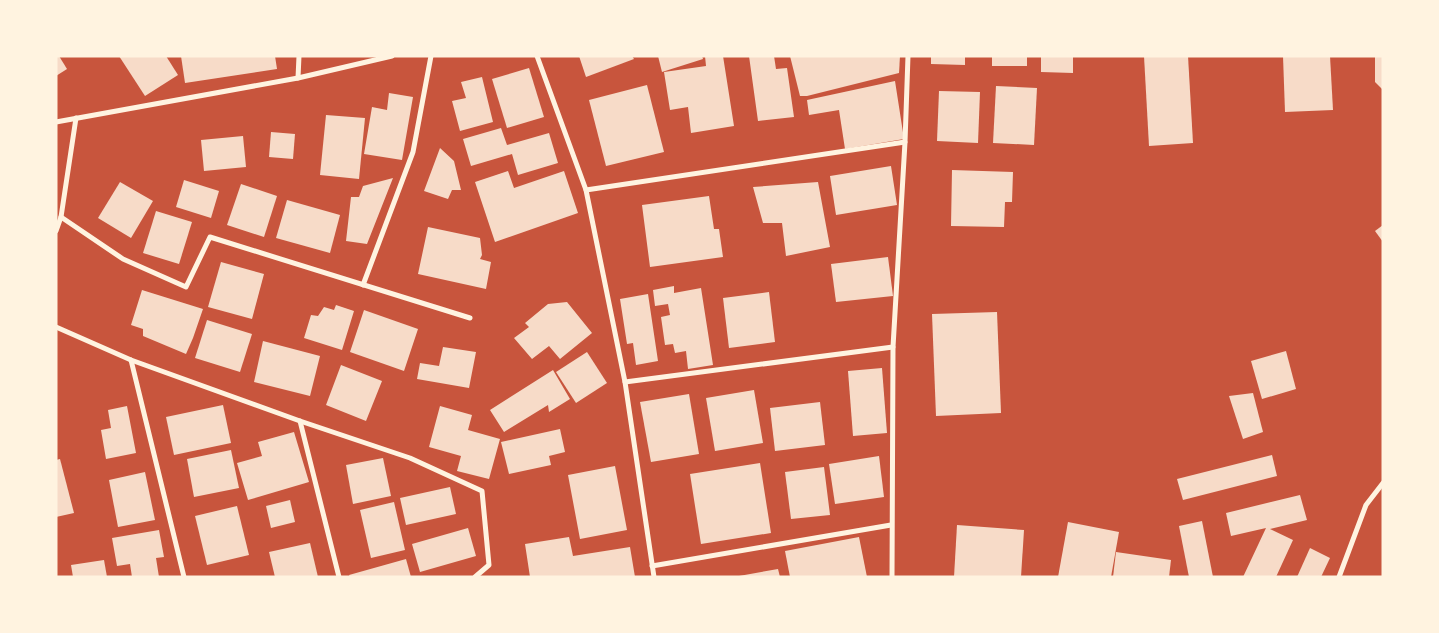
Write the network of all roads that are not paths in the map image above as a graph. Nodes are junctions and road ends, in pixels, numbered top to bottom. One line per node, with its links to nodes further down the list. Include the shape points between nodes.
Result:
1 (299, 56): 6 (street)
2 (392, 56): 6 (street)
3 (431, 56): 13 (street, via 413,152)
4 (537, 56): 10 (street)
5 (908, 56): 9 (street)
6 (298, 78): 7 (street)
7 (76, 118): 8 (street); 11 (street)
8 (56, 122)
9 (905, 142): 10 (street); 16 (street)
10 (586, 190): 18 (street)
11 (61, 217): 12 (street); 13 (street, via 124,259 186,287 210,236)
12 (56, 231)
13 (364, 285): 14 (street)
14 (470, 318)
15 (56, 327): 17 (street)
16 (893, 347): 18 (street); 21 (street)
17 (130, 360): 19 (street); 23 (street)
18 (625, 382): 22 (street)
19 (300, 421): 24 (street); 25 (street, via 410,458 482,491 489,565)
20 (1383, 483): 28 (street, via 1366,505)
21 (891, 526): 22 (street); 27 (street)
22 (652, 566): 26 (street)
23 (184, 577)
24 (339, 577)
25 (475, 577)
26 (654, 577)
27 (892, 577)
28 (1339, 577)

